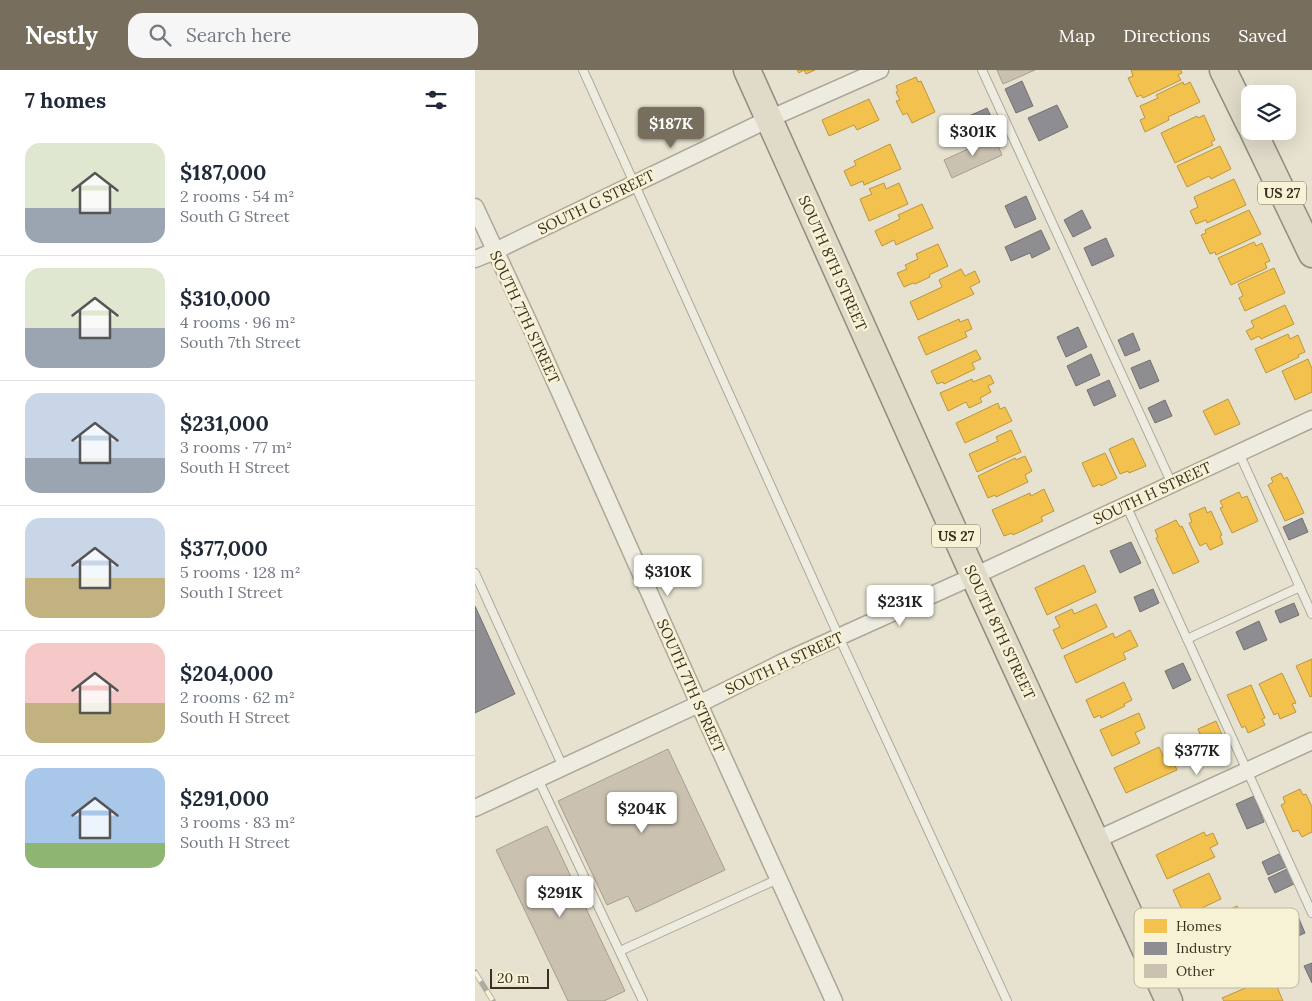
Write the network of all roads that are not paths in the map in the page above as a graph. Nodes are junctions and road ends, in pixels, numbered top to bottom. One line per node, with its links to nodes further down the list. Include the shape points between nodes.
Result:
1 (583, 70): 9 (lane)
2 (747, 70): 7 (highway, SOUTH 8TH STREET / US 27)
3 (880, 70): 7 (street, SOUTH G STREET)
4 (982, 70): 16 (lane)
5 (1223, 70): 6 (highway)
6 (1241, 107)
7 (769, 119): 9 (street, SOUTH G STREET); 19 (highway, SOUTH 8TH STREET / US 27)
8 (1257, 140): 12 (highway, US 27)
9 (635, 184): 11 (street, SOUTH G STREET); 22 (lane)
10 (475, 206): 11 (street, SOUTH 7TH STREET)
11 (495, 251): 13 (street, SOUTH G STREET); 24 (street, SOUTH 7TH STREET)
12 (1312, 254)
13 (475, 259)
14 (1312, 419): 15 (street, SOUTH H STREET)
15 (1239, 453): 16 (street, SOUTH H STREET); 20 (lane)
16 (1171, 484): 17 (street, SOUTH H STREET)
17 (1126, 505): 19 (street, SOUTH H STREET); 23 (lane)
18 (475, 573): 26 (lane)
19 (974, 576): 22 (street, SOUTH H STREET); 30 (highway, SOUTH 8TH STREET / US 27)
20 (1300, 587): 21 (lane); 23 (lane)
21 (1312, 614)
22 (839, 637): 24 (street, SOUTH H STREET); 38 (lane)
23 (1187, 639): 27 (lane)
24 (699, 704): 26 (street, SOUTH H STREET); 31 (street, SOUTH 7TH STREET)
25 (1312, 741): 27 (street)
26 (564, 768): 28 (street, SOUTH H STREET)
27 (1247, 770): 30 (street); 32 (lane)
28 (538, 779): 29 (street, SOUTH H STREET); 34 (lane)
29 (475, 808)
30 (1096, 840): 33 (highway, SOUTH 8TH STREET / US 27)
31 (778, 878): 34 (lane); 37 (street, SOUTH 7TH STREET)
32 (1312, 913)
33 (1134, 924)
34 (620, 951): 36 (lane)
35 (1163, 988): 39 (highway, SOUTH 8TH STREET / US 27)
36 (643, 1001)
37 (834, 1001)
38 (1007, 1001)
39 (1169, 1001)

